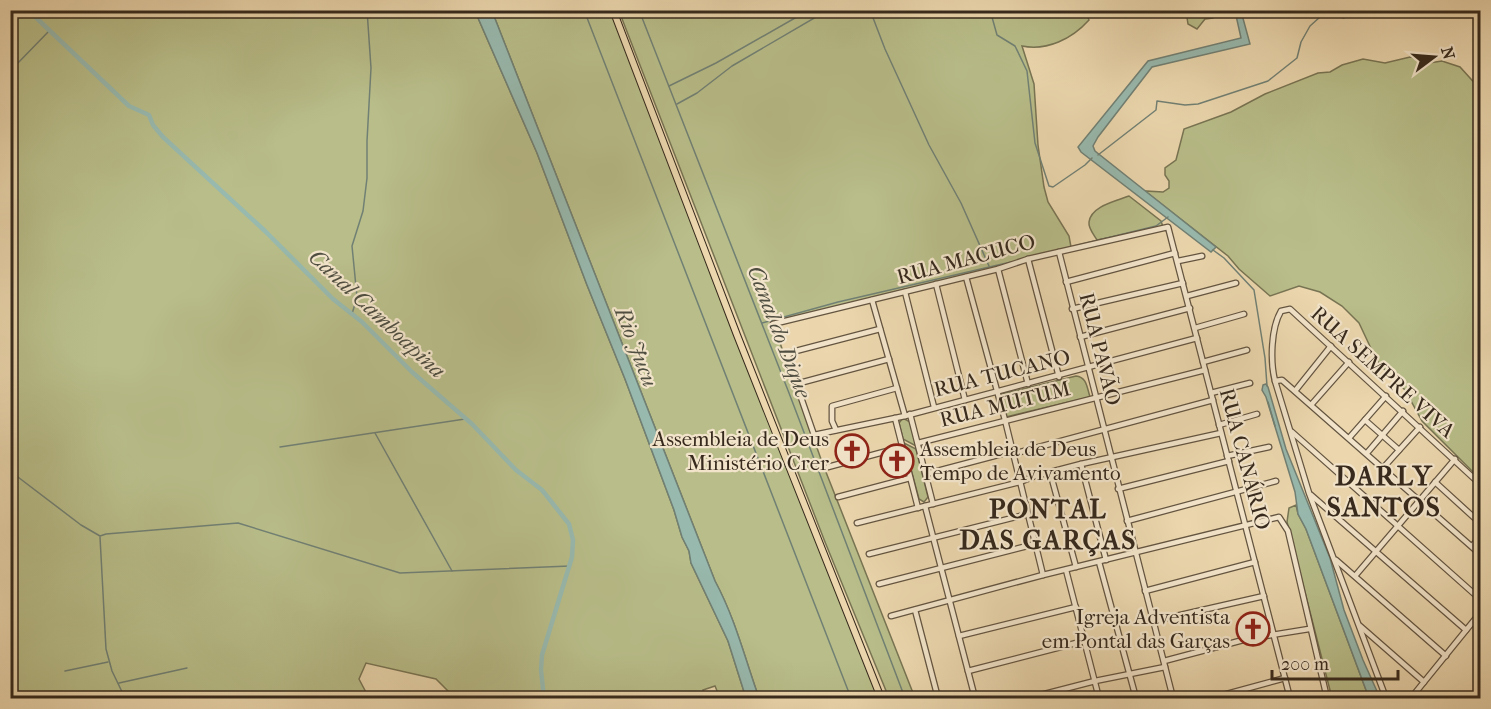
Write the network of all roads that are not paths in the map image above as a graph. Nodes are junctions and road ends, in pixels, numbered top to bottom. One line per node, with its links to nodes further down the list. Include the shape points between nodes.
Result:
1 (613, 10): 135 (main road)
2 (1168, 227): 3 (street, RUA MACUCO); 4 (street, RUA CANÁRIO)
3 (1059, 252): 6 (street, RUA MACUCO); 10 (street, RUA PAVÃO)
4 (1175, 252): 7 (street, RUA CANÁRIO); 10 (street)
5 (1202, 256): 7 (street)
6 (1028, 259): 8 (street, RUA MACUCO); 32 (street)
7 (1178, 261): 11 (street, RUA CANÁRIO)
8 (998, 269): 9 (street, RUA MACUCO); 36 (street)
9 (966, 277): 13 (street, RUA MACUCO); 38 (street)
10 (1065, 282): 18 (street, RUA PAVÃO)
11 (1183, 283): 15 (street, RUA CANÁRIO); 18 (street)
12 (1236, 283): 15 (street)
13 (936, 284): 14 (street, RUA MACUCO); 43 (street)
14 (905, 292): 16 (street, RUA MACUCO); 46 (street)
15 (1187, 296): 17 (street, RUA CANÁRIO)
16 (872, 300): 20 (street, RUA MACUCO); 22 (street)
17 (1190, 308): 21 (street, RUA CANÁRIO); 23 (street)
18 (1072, 309): 23 (street, RUA PAVÃO)
19 (1244, 314): 21 (street)
20 (773, 324)
21 (1195, 328): 24 (street, RUA CANÁRIO)
22 (880, 329): 27 (street); 35 (street, via 792,352 788,360)
23 (1080, 337): 30 (street, RUA PAVÃO)
24 (1197, 338): 28 (street, RUA CANÁRIO); 30 (street, RUA TUCANO)
25 (1330, 346): 29 (street, RUA SEMPRE VIVA); 33 (street, RUA SEMPRE VIVA, via 1290,309 1282,309 1272,347); 39 (street)
26 (1247, 350): 28 (street)
27 (889, 359): 35 (street); 37 (street)
28 (1203, 362): 31 (street, RUA CANÁRIO)
29 (1349, 362): 41 (street, RUA SEMPRE VIVA); 45 (street)
30 (1087, 368): 32 (street, RUA TUCANO); 42 (street, RUA PAVÃO)
31 (1205, 370): 40 (street, RUA CANÁRIO); 42 (street, RUA MUTUM)
32 (1059, 376): 36 (street, RUA TUCANO)
33 (1275, 381): 39 (street, via 1282,380); 57 (street)
34 (1251, 382): 40 (street)
35 (796, 384): 56 (street, RUA TUCANO, via 814,435)
36 (1028, 384): 38 (street, RUA TUCANO)
37 (897, 388): 49 (street); 56 (street, via 832,406)
38 (998, 391): 43 (street, RUA TUCANO); 51 (street)
39 (1295, 392): 45 (street)
40 (1211, 393): 44 (street, RUA CANÁRIO)
41 (1386, 396): 47 (street, RUA SEMPRE VIVA); 52 (street)
42 (1095, 399): 51 (street, RUA MUTUM); 55 (street, RUA PAVÃO)
43 (965, 400): 46 (street, RUA TUCANO)
44 (1213, 400): 53 (street, RUA CANÁRIO); 55 (street)
45 (1311, 405): 60 (street)
46 (934, 407): 49 (street, RUA TUCANO)
47 (1403, 411): 54 (street, RUA SEMPRE VIVA); 59 (street)
48 (1257, 414): 53 (street)
49 (908, 415): 50 (street, RUA TUCANO); 61 (street)
50 (895, 418): 56 (street, RUA TUCANO); 62 (street)
51 (1005, 420): 61 (street, RUA MUTUM); 65 (street)
52 (1365, 420): 59 (street); 60 (street)
53 (1219, 425): 58 (street, RUA CANÁRIO)
54 (1420, 427): 64 (street); 69 (street, RUA SEMPRE VIVA)
55 (1103, 429): 65 (street); 67 (street, RUA PAVÃO)
56 (836, 430)
57 (1290, 431): 82 (street); 93 (street)
58 (1221, 433): 67 (street); 68 (street, RUA CANÁRIO)
59 (1382, 435): 64 (street); 66 (street)
60 (1349, 438): 66 (street)
61 (918, 443): 74 (street)
62 (902, 447): 71 (street); 75 (street)
63 (1269, 447): 68 (street)
64 (1399, 450): 72 (street)
65 (1013, 452): 74 (street); 77 (street)
66 (1367, 453): 72 (street)
67 (1110, 457): 70 (street); 80 (street, RUA PAVÃO)
68 (1228, 459): 80 (street); 81 (street, RUA CANÁRIO)
69 (1455, 459): 78 (street); 79 (street, RUA SEMPRE VIVA)
70 (1081, 464): 73 (street); 103 (street)
71 (828, 468)
72 (1383, 468): 84 (street)
73 (1050, 472): 77 (street); 107 (street)
74 (926, 474): 85 (street)
75 (910, 478): 83 (street); 87 (street)
76 (1276, 481): 81 (street)
77 (1020, 482): 85 (street); 88 (street)
78 (1435, 482): 84 (street); 91 (street)
79 (1480, 484)
80 (1118, 489): 89 (street, RUA PAVÃO)
81 (1237, 492): 89 (street); 92 (street, RUA CANÁRIO)
82 (1309, 493): 98 (street); 102 (street)
83 (838, 496)
84 (1419, 501): 93 (street); 97 (street)
85 (933, 504): 86 (street)
86 (925, 506): 87 (street); 95 (street)
87 (918, 508): 90 (street)
88 (1028, 514): 95 (street); 96 (street)
89 (1127, 521): 99 (street, RUA PAVÃO)
90 (857, 523)
91 (1480, 523)
92 (1245, 525): 99 (street); 105 (street, RUA CANÁRIO); 122 (street, via 1276,516 1282,519)
93 (1398, 526): 98 (street); 114 (street)
94 (1480, 537): 97 (street)
95 (933, 538): 100 (street); 106 (street)
96 (1035, 544): 106 (street); 109 (street)
97 (1472, 546): 101 (street)
98 (1376, 551): 110 (street); 123 (street)
99 (1135, 553): 103 (street); 112 (street, RUA PAVÃO)
100 (869, 554)
101 (1480, 554)
102 (1334, 558): 110 (street); 121 (street)
103 (1106, 560): 104 (street)
104 (1099, 562): 107 (street); 131 (street)
105 (1255, 562): 112 (street); 113 (street, RUA CANÁRIO)
106 (941, 567): 111 (street); 115 (street)
107 (1076, 567): 108 (street)
108 (1066, 570): 109 (street); 116 (street)
109 (1043, 575): 115 (street)
110 (1355, 576): 127 (street)
111 (879, 584)
112 (1145, 591): 120 (street, RUA PAVÃO)
113 (1264, 596): 120 (street); 124 (street, RUA CANÁRIO)
114 (1480, 598)
115 (949, 600): 117 (street); 125 (street)
116 (1076, 608): 125 (street); 126 (street)
117 (915, 610): 119 (street); 136 (street)
118 (1480, 613): 123 (street)
119 (891, 616)
120 (1154, 621): 128 (street, RUA PAVÃO)
121 (1358, 624): 134 (street); 145 (street)
122 (1310, 629): 124 (street); 144 (street)
123 (1467, 630): 127 (street)
124 (1273, 634): 128 (street); 132 (street, RUA CANÁRIO)
125 (959, 636): 130 (street)
126 (1084, 641): 130 (street); 133 (street)
127 (1446, 656): 134 (street)
128 (1164, 661): 129 (street, RUA PAVÃO)
129 (1165, 667): 131 (street); 141 (street, RUA PAVÃO)
130 (968, 671): 137 (street)
131 (1130, 674): 133 (street); 140 (street)
132 (1285, 678): 142 (street); 143 (street, RUA CANÁRIO)
133 (1095, 681): 138 (street); 139 (street)
134 (1424, 682): 146 (street)
135 (881, 699)
136 (938, 699)
137 (975, 699)
138 (1029, 699)
139 (1099, 699)
140 (1136, 699)
141 (1173, 699)
142 (1212, 699)
143 (1290, 699)
144 (1328, 699)
145 (1386, 699)
146 (1411, 699)

